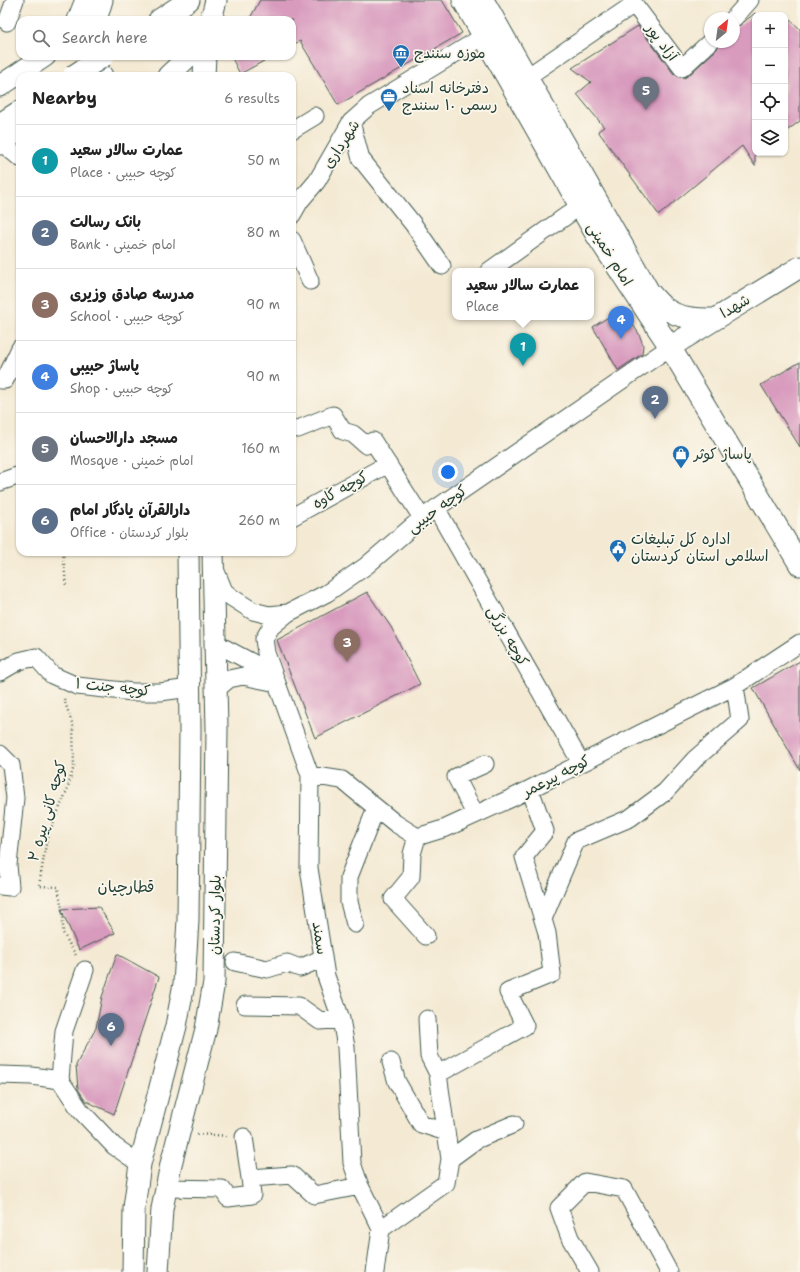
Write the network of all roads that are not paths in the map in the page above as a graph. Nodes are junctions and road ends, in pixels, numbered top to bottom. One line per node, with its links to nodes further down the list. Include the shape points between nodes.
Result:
1 (16, 0): 13 (street)
2 (86, 0): 10 (main road)
3 (102, 0): 11 (main road)
4 (189, 0): 12 (main road)
5 (463, 0): 14 (main road, امام خمینی)
6 (483, 0): 27 (main road, امام خمینی)
7 (750, 0): 9 (street)
8 (632, 2): 15 (street, آزاد پور, via 682,68); 27 (street)
9 (739, 12)
10 (80, 16)
11 (97, 16)
12 (165, 16)
13 (7, 22)
14 (484, 36): 31 (street, شهرداری, via 369,106); 36 (main road, امام خمینی)
15 (704, 48)
16 (38, 60): 21 (main road)
17 (94, 60): 23 (main road)
18 (98, 60): 22 (main road, bridge)
19 (185, 60): 24 (main road)
20 (205, 60): 25 (main road)
21 (19, 72)
22 (79, 72)
23 (99, 72)
24 (172, 72)
25 (204, 72)
26 (16, 74): 28 (main road)
27 (527, 77): 43 (main road, امام خمینی, via 649,292 675,314 696,319)
28 (4, 81)
29 (16, 116): 34 (main road)
30 (315, 116): 32 (street)
31 (351, 122): 37 (street, شهرداری, via 318,181); 39 (street, via 361,159 414,224)
32 (296, 128)
33 (16, 131): 34 (main road)
34 (1, 137): 35 (street)
35 (16, 154)
36 (580, 206): 41 (street); 44 (main road, امام خمینی)
37 (296, 208)
38 (296, 249): 42 (street)
39 (442, 266)
40 (800, 267): 43 (main road, شهدا)
41 (493, 268)
42 (310, 281)
43 (714, 319): 44 (main road, شهدا)
44 (670, 346): 51 (street, کوچه حبیبی); 55 (main road, امام خمینی)
45 (16, 357): 46 (street, via 5,380)
46 (0, 380)
47 (298, 429): 48 (street, کوچه بزرگی, via 333,415 343,431 353,434 366,445 373,441)
48 (388, 464): 51 (street, کوچه بزرگی); 52 (street, کوچه کاوه)
49 (16, 476): 50 (street)
50 (0, 482)
51 (429, 513): 56 (street, کوچه حبیبی, via 366,566 327,593); 65 (street, کوچه بزرگی)
52 (296, 515)
53 (188, 556): 62 (main road, بلوار کردستان)
54 (213, 558): 56 (street, کوچه حبیبی, via 224,591 231,597 252,611 269,616); 57 (main road, بلوار کردستان)
55 (800, 565)
56 (288, 613): 60 (street, سمند, via 271,627 264,638 266,653)
57 (214, 643): 60 (street, via 253,663); 63 (main road, بلوار کردستان)
58 (800, 643): 61 (street, کوچه پیرعمر)
59 (0, 672): 62 (street, کوچه جنت ۱, via 18,661 36,657 52,675 77,686 160,692)
60 (278, 683): 63 (street, via 243,676 229,679); 67 (street, سمند)
61 (735, 686): 65 (street, کوچه پیرعمر); 73 (street, via 740,720 695,759 665,792 630,818 576,841)
62 (190, 688): 90 (main road, بلوار کردستان, via 188,920 184,984 176,1026)
63 (217, 689): 93 (main road, بلوار کردستان, via 214,982 206,1029)
64 (0, 754): 72 (street, via 11,765 15,798)
65 (581, 763): 68 (street, کوچه پیرعمر)
66 (485, 764): 70 (street, via 456,777)
67 (310, 775): 69 (street, via 342,780); 76 (street, سمند, via 309,868)
68 (530, 790): 70 (street, کوچه پیرعمر); 73 (street, via 545,831 524,857)
69 (376, 808): 71 (street); 74 (street, via 349,877 349,902)
70 (475, 814): 71 (street, کوچه پیرعمر, via 446,828)
71 (417, 837): 75 (street, via 410,877 394,899)
72 (5, 886)
73 (543, 919): 83 (street, via 552,974 508,992 525,1026)
74 (355, 924)
75 (426, 936)
76 (324, 958): 77 (street, via 300,968 287,962 267,969); 80 (street, سمند, via 326,976)
77 (235, 962)
78 (85, 970): 85 (street, via 64,1030)
79 (245, 1005): 80 (street, via 299,1006 320,1021)
80 (341, 1019): 92 (street, سمند, via 346,1047 352,1163)
81 (427, 1019): 83 (street, via 429,1056)
82 (391, 1062): 87 (street, via 398,1082 421,1124)
83 (438, 1074): 87 (street)
84 (0, 1075): 85 (street)
85 (60, 1080): 90 (street, via 80,1110 114,1146)
86 (514, 1124): 89 (street, via 476,1140)
87 (446, 1132): 89 (street)
88 (244, 1137): 91 (street)
89 (450, 1159): 94 (street, via 446,1183)
90 (140, 1164): 95 (main road, بلوار کردستان, via 134,1208)
91 (250, 1178): 92 (street, via 292,1175 314,1195); 93 (street, via 252,1195 228,1198 222,1189)
92 (360, 1186): 94 (street, سمند)
93 (167, 1188): 96 (main road, بلوار کردستان, via 162,1209)
94 (381, 1229): 97 (street)
95 (133, 1272)
96 (158, 1272)
97 (375, 1272)
98 (590, 1272): 99 (street, via 570,1238 559,1208 585,1182 624,1189)
99 (669, 1272)

